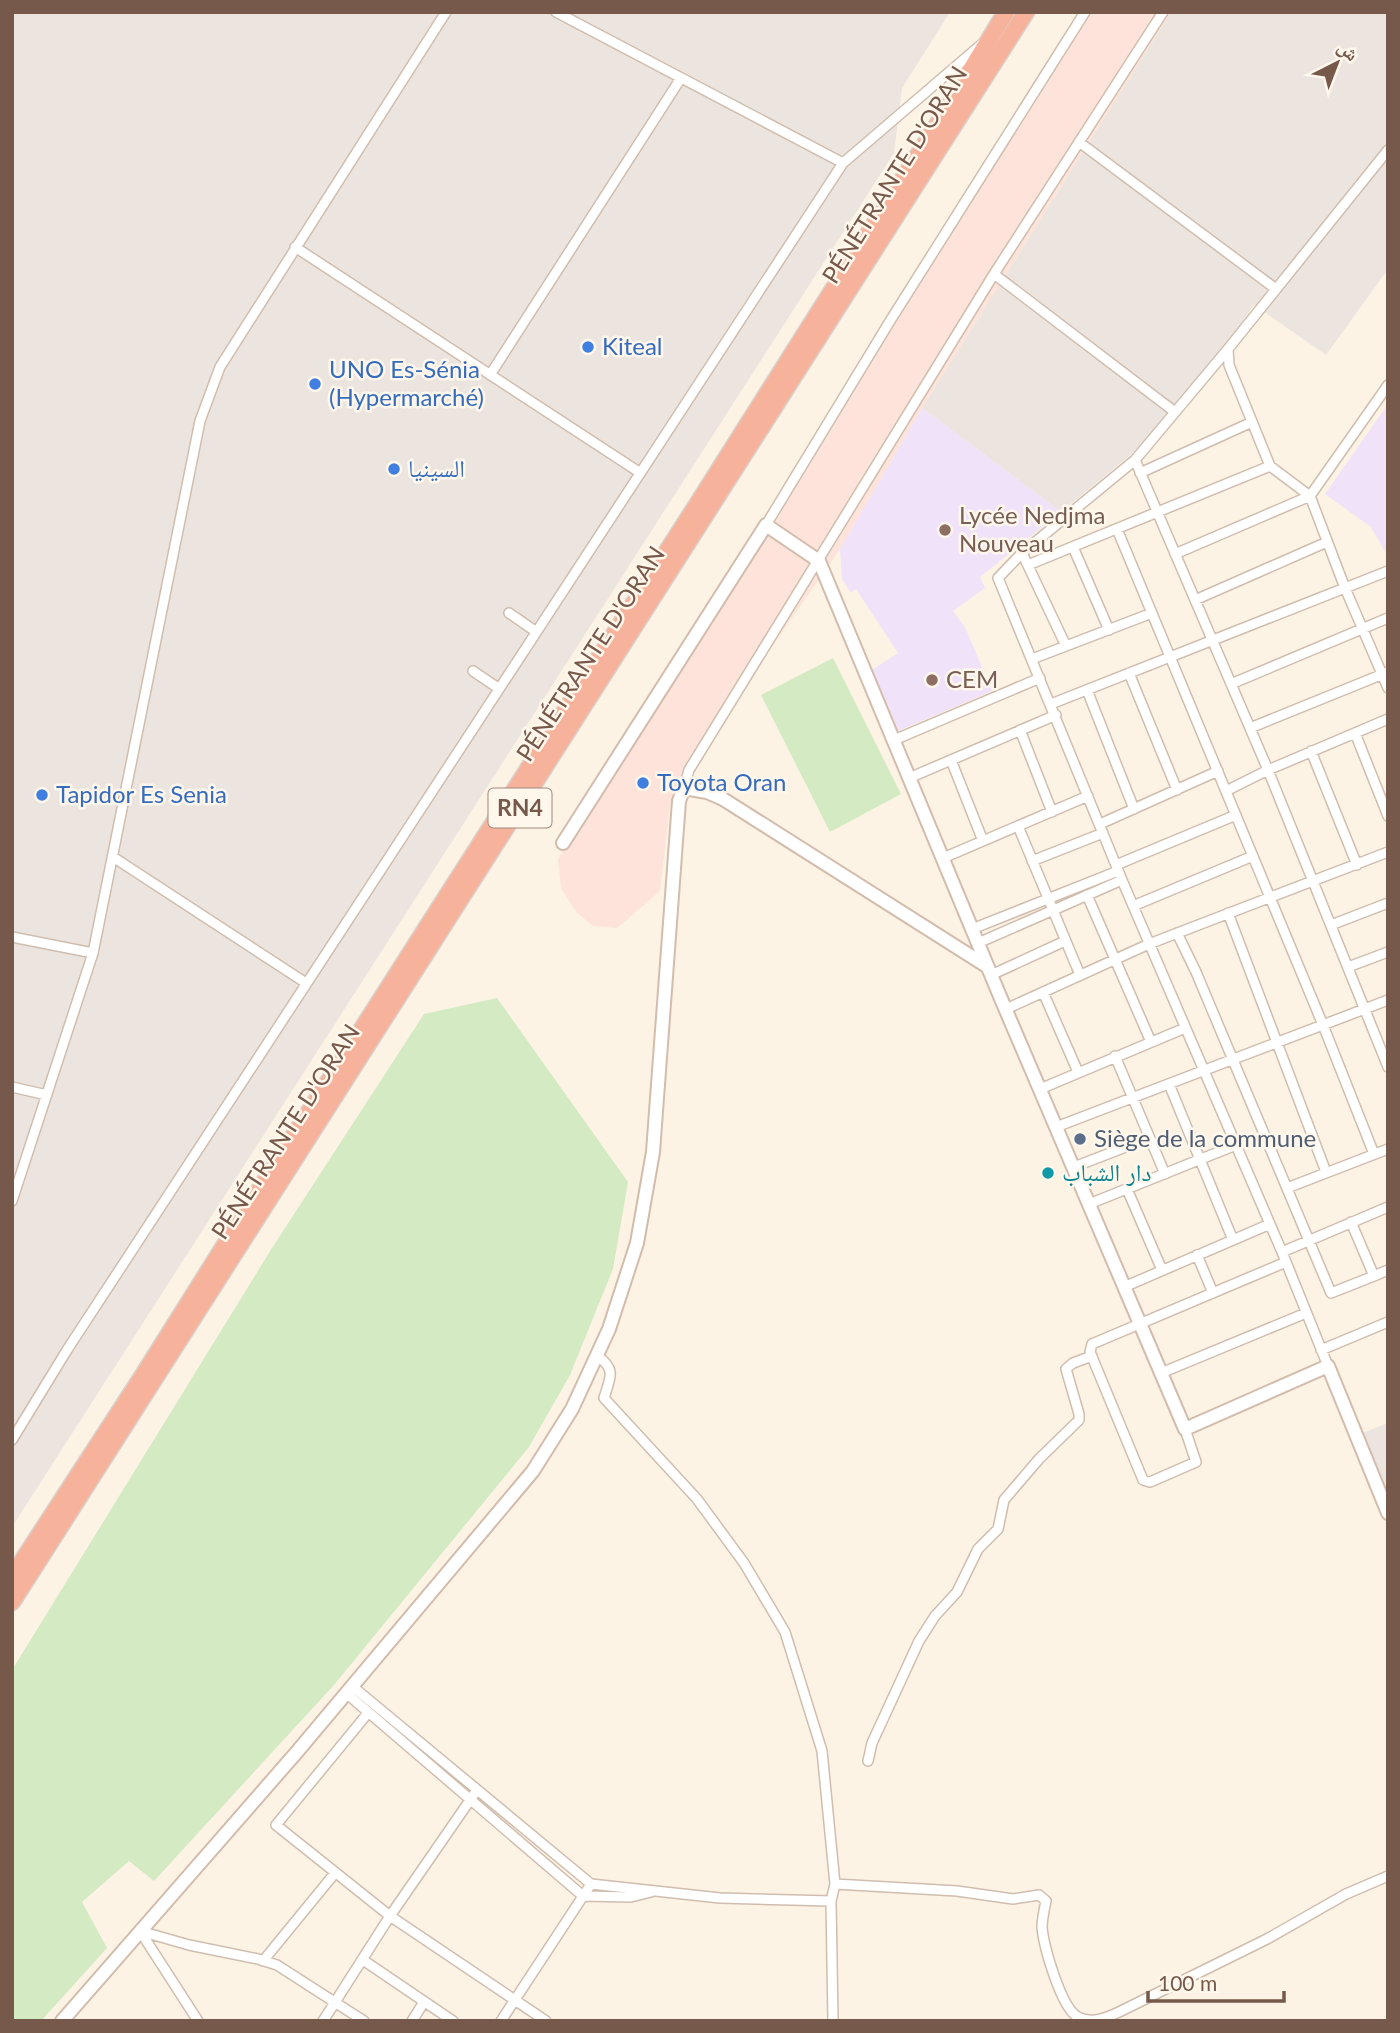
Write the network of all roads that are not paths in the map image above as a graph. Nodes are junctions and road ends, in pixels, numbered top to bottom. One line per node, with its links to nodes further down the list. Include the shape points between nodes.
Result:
1 (446, 12): 12 (street)
2 (556, 12): 8 (street)
3 (1006, 12): 7 (highway, PÉNÉTRANTE D'ORAN / RN4)
4 (1026, 12): 163 (highway, PÉNÉTRANTE D'ORAN / RN4)
5 (1085, 12): 26 (street)
6 (1163, 12): 9 (street)
7 (988, 38): 11 (street); 162 (highway, PÉNÉTRANTE D'ORAN / RN4, via 935,130)
8 (681, 78): 11 (street); 16 (street)
9 (1079, 142): 13 (street); 14 (street)
10 (1388, 150): 14 (street)
11 (843, 163): 22 (street)
12 (295, 247): 16 (street); 81 (street, via 220,367 200,421)
13 (994, 274): 18 (street); 32 (street)
14 (1276, 289): 15 (street)
15 (1228, 349): 18 (street); 19 (street, via 1229,365)
16 (490, 375): 22 (street)
17 (1388, 385): 24 (street)
18 (1175, 412): 20 (street)
19 (1252, 422): 21 (street); 23 (street)
20 (1135, 460): 23 (street); 30 (street)
21 (1270, 466): 24 (street); 25 (street)
22 (639, 472): 42 (street)
23 (1140, 472): 25 (street)
24 (1310, 496): 28 (street); 31 (street)
25 (1157, 512): 27 (street); 31 (street)
26 (766, 525): 32 (street); 78 (street)
27 (1117, 529): 29 (street); 38 (street)
28 (1327, 542): 35 (street); 36 (street)
29 (1073, 547): 33 (street); 41 (street)
30 (1022, 553): 33 (street); 46 (street, via 998,578)
31 (1175, 554): 36 (street)
32 (819, 561): 61 (street); 67 (street, via 689,771)
33 (1028, 565): 44 (street)
34 (1388, 571): 35 (street)
35 (1345, 588): 40 (street); 43 (street)
36 (1195, 600): 43 (street)
37 (509, 613): 42 (street)
38 (1152, 613): 41 (street); 45 (street)
39 (1388, 618): 40 (street)
40 (1363, 629): 49 (street); 51 (street)
41 (1109, 630): 44 (street)
42 (536, 631): 52 (street)
43 (1212, 640): 45 (street); 51 (street)
44 (1066, 646): 46 (street)
45 (1170, 657): 48 (street); 65 (street)
46 (1032, 659): 50 (street)
47 (473, 671): 52 (street)
48 (1129, 673): 54 (street); 68 (street)
49 (1385, 673): 53 (street); 58 (street)
50 (1041, 678): 55 (street); 61 (street)
51 (1231, 684): 58 (street)
52 (498, 688): 107 (street)
53 (1388, 688)
54 (1087, 690): 55 (street); 71 (street)
55 (1051, 704): 56 (street)
56 (1056, 715): 59 (street); 70 (street)
57 (1388, 719): 60 (street)
58 (1250, 728): 64 (street)
59 (1020, 730): 63 (street); 72 (street)
60 (1354, 733): 62 (street); 74 (street)
61 (894, 740): 66 (street)
62 (1311, 751): 64 (street); 84 (street)
63 (951, 760): 66 (street); 77 (street)
64 (1268, 769): 69 (street); 86 (street)
65 (1218, 771): 68 (street); 69 (street)
66 (909, 778): 82 (street)
67 (684, 788): 105 (street, via 723,799); 155 (street, via 679,801 653,1152 637,1244)
68 (1177, 790): 71 (street)
69 (1226, 791): 73 (street)
70 (1088, 796): 72 (street); 76 (street)
71 (1134, 809): 76 (street)
72 (1052, 812): 75 (street)
73 (1236, 815): 80 (street); 85 (street)
74 (1388, 816)
75 (1018, 826): 77 (street); 83 (street)
76 (1101, 829): 83 (street); 85 (street)
77 (983, 841): 82 (street)
78 (564, 843)
79 (1388, 852): 84 (street)
80 (1253, 856): 88 (street); 91 (street)
81 (113, 857): 102 (street); 107 (street)
82 (943, 858): 95 (street)
83 (1032, 861): 89 (street)
84 (1357, 865): 86 (street)
85 (1119, 872): 87 (street); 89 (street); 91 (street)
86 (1314, 882): 88 (street); 94 (street)
87 (1087, 895): 92 (street); 103 (street)
88 (1270, 897): 93 (street); 112 (street)
89 (1047, 899): 92 (street); 95 (street)
90 (1388, 903): 94 (street)
91 (1133, 906): 100 (street)
92 (1051, 910): 98 (street); 99 (street)
93 (1228, 913): 96 (street); 115 (street)
94 (1331, 925): 104 (street)
95 (972, 929): 99 (street)
96 (1177, 933): 100 (street); 117 (street)
97 (12, 937): 102 (street)
98 (1065, 941): 105 (street); 106 (street)
99 (978, 943): 105 (street)
100 (1149, 944): 103 (street); 113 (street)
101 (1388, 951): 104 (street)
102 (93, 953): 124 (street)
103 (1115, 959): 106 (street); 114 (street)
104 (1348, 967): 111 (street)
105 (990, 971): 110 (street)
106 (1080, 975): 108 (street)
107 (306, 983): 160 (street)
108 (1044, 992): 110 (street); 120 (street)
109 (1388, 1000): 111 (street)
110 (1006, 1009): 123 (street)
111 (1365, 1009): 112 (street); 118 (street)
112 (1323, 1025): 115 (street); 130 (street)
113 (1185, 1028): 114 (street); 119 (street)
114 (1151, 1042): 116 (street)
115 (1278, 1042): 117 (street); 133 (street)
116 (1115, 1056): 120 (street); 125 (street)
117 (1233, 1060): 119 (street); 135 (street)
118 (1388, 1067)
119 (1204, 1071): 121 (street); 128 (street)
120 (1078, 1072): 123 (street)
121 (1169, 1084): 125 (street); 131 (street)
122 (12, 1087): 124 (street)
123 (1040, 1089): 126 (street)
124 (47, 1095): 137 (street)
125 (1131, 1099): 126 (street); 127 (street)
126 (1056, 1127): 132 (street)
127 (1149, 1138): 132 (street); 134 (street)
128 (1236, 1145): 131 (street); 141 (street)
129 (1388, 1149): 130 (street)
130 (1374, 1154): 133 (street)
131 (1200, 1160): 134 (street); 142 (street)
132 (1074, 1167): 138 (street)
133 (1326, 1172): 135 (street)
134 (1165, 1174): 136 (street)
135 (1287, 1188): 143 (street)
136 (1127, 1189): 138 (street); 146 (street)
137 (12, 1201)
138 (1089, 1204): 149 (street)
139 (1388, 1207): 140 (street)
140 (1351, 1222): 143 (street); 148 (street)
141 (1270, 1224): 142 (street); 145 (street)
142 (1233, 1240): 144 (street)
143 (1309, 1241): 145 (street); 148 (street, via 1331,1293)
144 (1197, 1255): 146 (street); 150 (street)
145 (1284, 1257): 150 (street); 151 (street)
146 (1163, 1270): 149 (street)
147 (1388, 1270): 148 (street)
148 (1374, 1276)
149 (1124, 1287): 153 (street)
150 (1213, 1293): 153 (street)
151 (1306, 1313): 154 (street); 158 (street)
152 (1388, 1322): 154 (street)
153 (1140, 1325): 156 (street, via 1095,1342 1090,1348); 158 (street)
154 (1321, 1350): 157 (street)
155 (597, 1356): 164 (street, via 572,1409 533,1471); 172 (street, via 611,1373 604,1398 697,1499 744,1563 785,1632 822,1751)
156 (1092, 1356): 159 (street, via 1143,1480 1150,1482 1196,1462); 166 (street, via 1066,1369 1078,1423 1004,1500 998,1529 978,1549 957,1592 919,1641)
157 (1328, 1366): 159 (street); 161 (street)
158 (1161, 1373): 159 (street)
159 (1185, 1429)
160 (12, 1440)
161 (1388, 1513)
162 (12, 1577)
163 (12, 1602)
164 (349, 1690): 165 (street); 167 (street); 177 (street)
165 (368, 1713): 168 (street); 169 (street, via 276,1825)
166 (868, 1761)
167 (478, 1790): 168 (street); 171 (street)
168 (470, 1801): 174 (street); 176 (street)
169 (335, 1873): 176 (street); 179 (street)
170 (1388, 1877): 172 (street, via 1346,1894 1119,2012 1091,2020 1068,2009 1063,1998 1044,1939 1046,1901 1040,1895 1013,1899)
171 (591, 1884): 173 (street); 174 (street)
172 (835, 1884): 175 (street)
173 (657, 1891): 174 (street, via 631,1897); 175 (street)
174 (583, 1896): 180 (street)
175 (831, 1901): 191 (street)
176 (390, 1916): 178 (street); 180 (street)
177 (140, 1931): 179 (street); 183 (street); 184 (street)
178 (363, 1960): 181 (street); 182 (street)
179 (264, 1961): 181 (street, via 298,1976)
180 (514, 1999): 189 (street); 190 (street)
181 (335, 2002): 185 (street); 186 (street)
182 (425, 2002): 187 (street); 188 (street)
183 (62, 2021)
184 (198, 2021)
185 (323, 2021)
186 (364, 2021)
187 (412, 2021)
188 (453, 2021)
189 (501, 2021)
190 (546, 2021)
191 (833, 2021)

